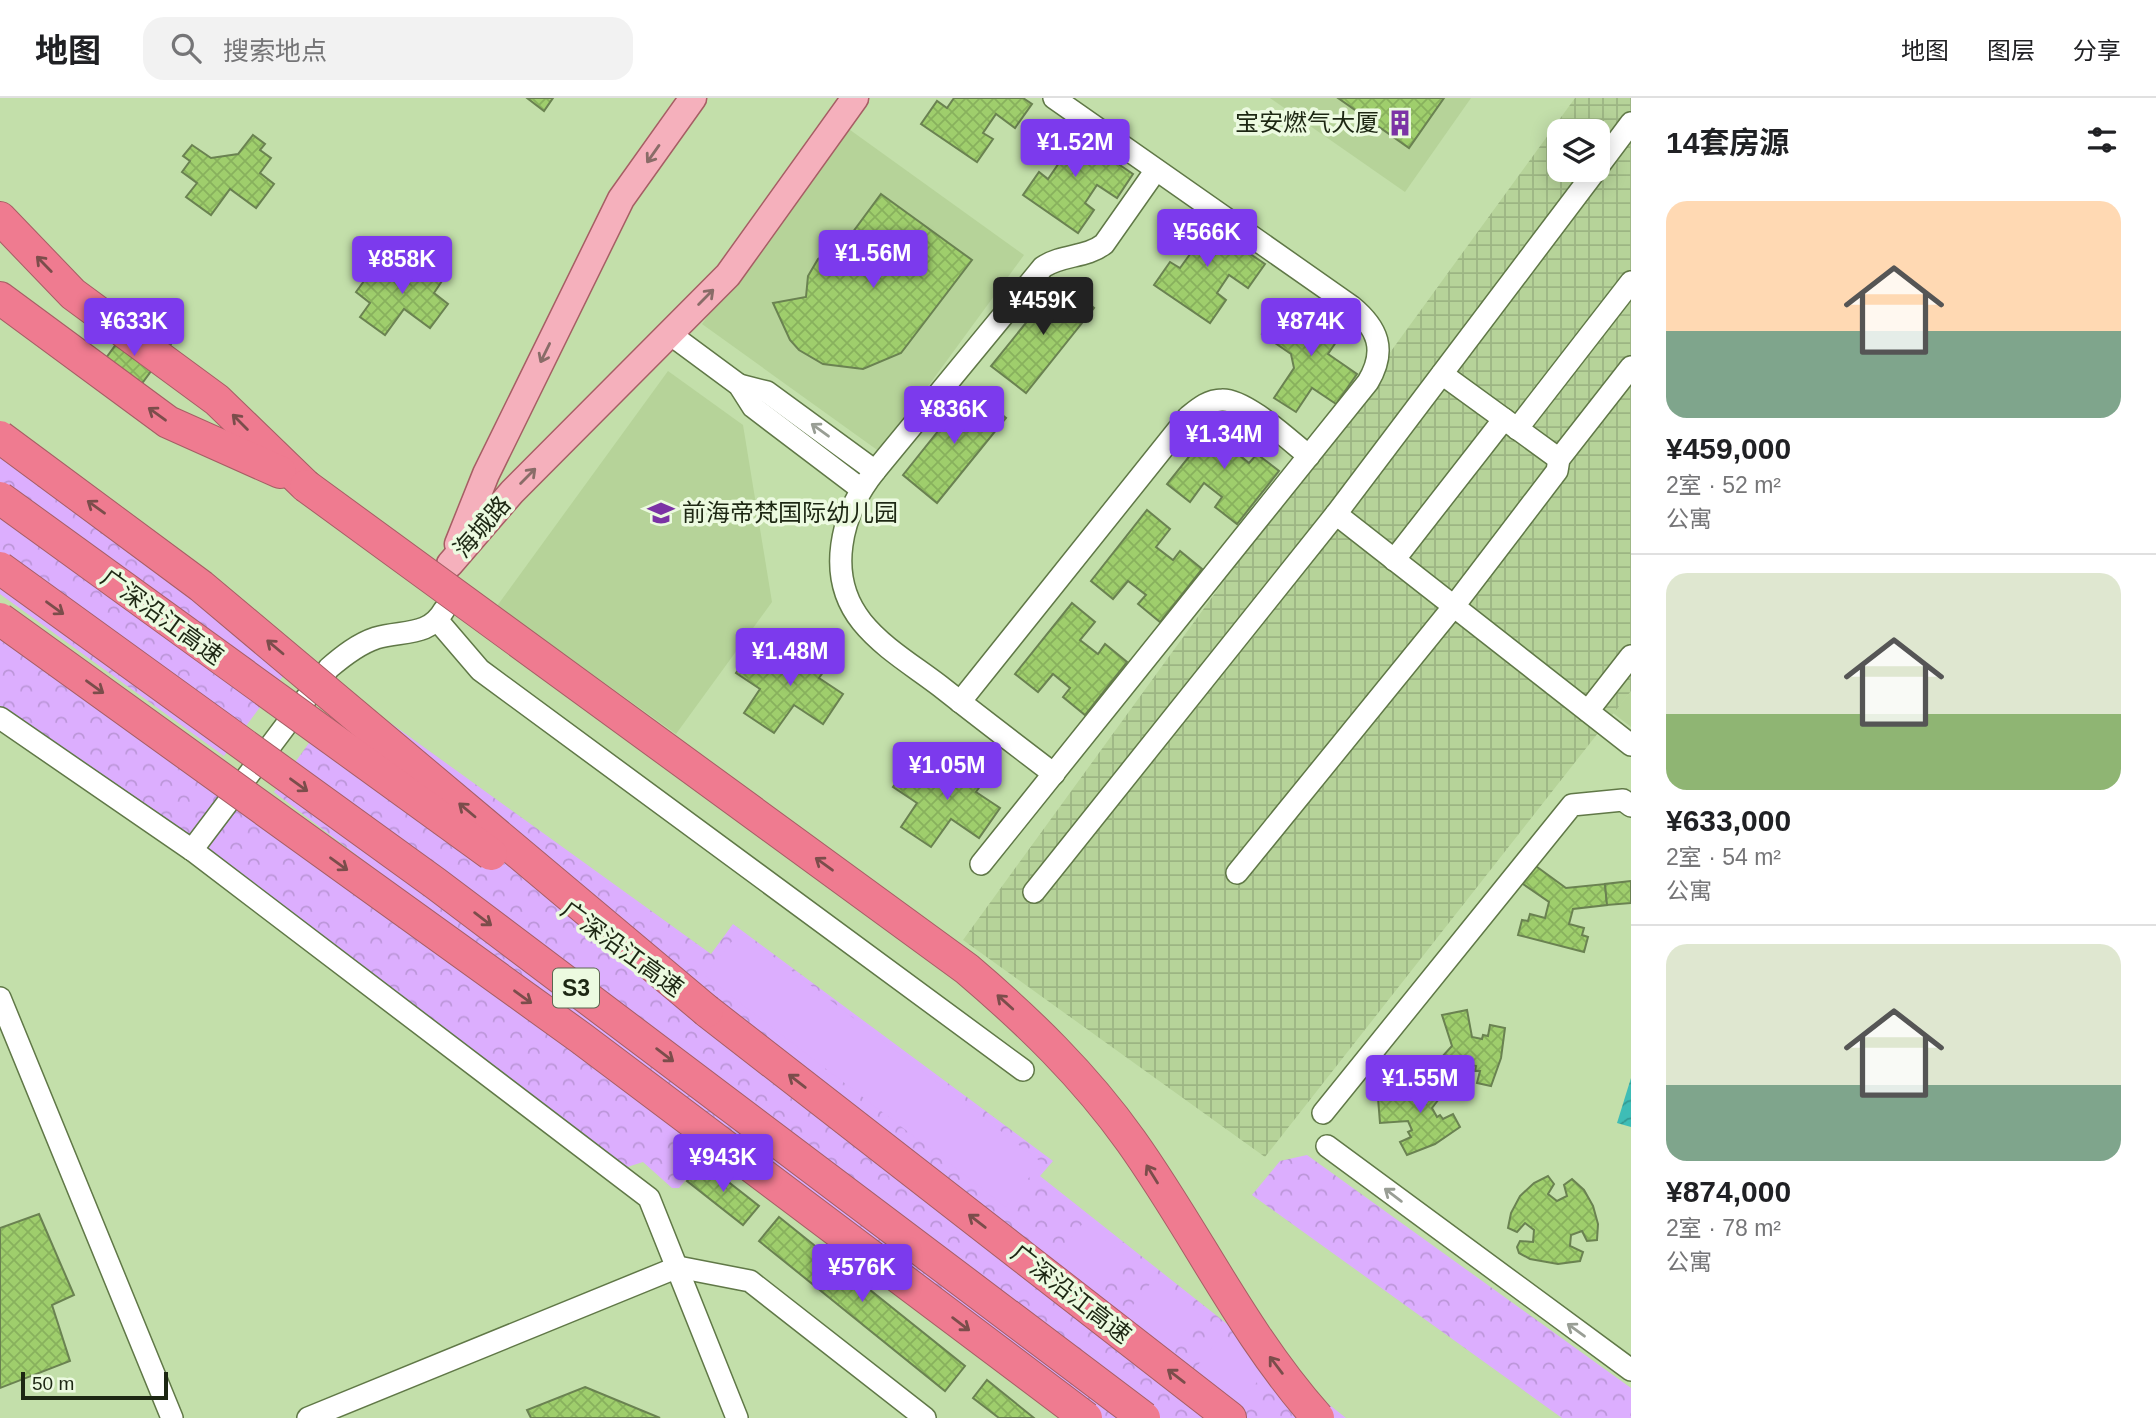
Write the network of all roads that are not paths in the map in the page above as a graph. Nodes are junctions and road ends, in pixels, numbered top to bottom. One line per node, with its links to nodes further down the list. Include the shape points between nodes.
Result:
1 (693, 98): 25 (main road, 海城路, one-way to 25, via 621,200 486,474)
2 (855, 98): 11 (main road, 海城路, one-way to 2, via 728,275)
3 (1054, 98): 6 (street)
4 (1631, 123): 5 (street)
5 (1610, 151)
6 (1156, 170): 17 (street, via 1351,306 1375,331 1380,355 1375,370); 19 (street, via 1104,244 1043,267)
7 (1587, 182): 13 (street)
8 (0, 218): 20 (highway, one-way to 8, via 217,400 74,294)
9 (1631, 282): 15 (street)
10 (0, 298): 20 (highway, one-way to 10, via 168,422)
11 (670, 334): 14 (street); 25 (main road, 海城路, one-way to 11, via 512,492)
12 (1631, 368): 18 (street)
13 (1442, 374): 15 (street); 23 (street)
14 (739, 385): 19 (street, one-way to 14, via 767,392); 21 (street, via 753,407)
15 (1510, 424): 18 (street); 24 (street)
16 (0, 437): 42 (highway, one-way to 16, bridge, via 201,586)
17 (1309, 456): 31 (street, via 1239,403 1222,400 1204,405 1188,417); 35 (street)
18 (1559, 459): 27 (street, via 1558,471)
19 (875, 471): 21 (street)
20 (306, 486): 55 (highway, one-way to 20, bridge, via 1250,1331 1132,1143 1044,1038 956,961)
21 (862, 489): 31 (street, via 845,524 840,552 848,599 876,637)
22 (0, 498): 42 (highway, 广深沿江高速 / S3, bridge)
23 (1336, 514): 24 (street); 40 (street)
24 (1394, 560): 27 (street)
25 (450, 564): 29 (street, via 447,607)
26 (0, 568): 53 (highway, S3, one-way to 53, bridge, via 435,883)
27 (1454, 606): 32 (street); 39 (street)
28 (0, 619): 52 (highway, one-way to 52, bridge, via 581,1038)
29 (438, 621): 37 (street, via 423,630 377,638 329,668); 43 (street, via 480,670)
30 (1631, 656): 32 (street)
31 (960, 702): 35 (street)
32 (1588, 711): 34 (street)
33 (0, 718): 37 (street)
34 (1631, 745)
35 (1054, 774): 38 (street)
36 (1631, 806): 44 (street, via 1623,800 1572,805)
37 (192, 850): 46 (street, via 649,1198)
38 (981, 864)
39 (1237, 873)
40 (1034, 892)
41 (0, 998): 48 (street)
42 (707, 1011): 54 (highway, 广深沿江高速 / S3, one-way to 42)
43 (1023, 1070)
44 (1323, 1113)
45 (1327, 1146): 47 (street, one-way to 45)
46 (678, 1266): 49 (street); 50 (street); 51 (street, via 750,1280)
47 (1631, 1370)
48 (172, 1418)
49 (308, 1418)
50 (737, 1418)
51 (925, 1418)
52 (1086, 1418)
53 (1144, 1418)
54 (1230, 1418)
55 (1318, 1418)

